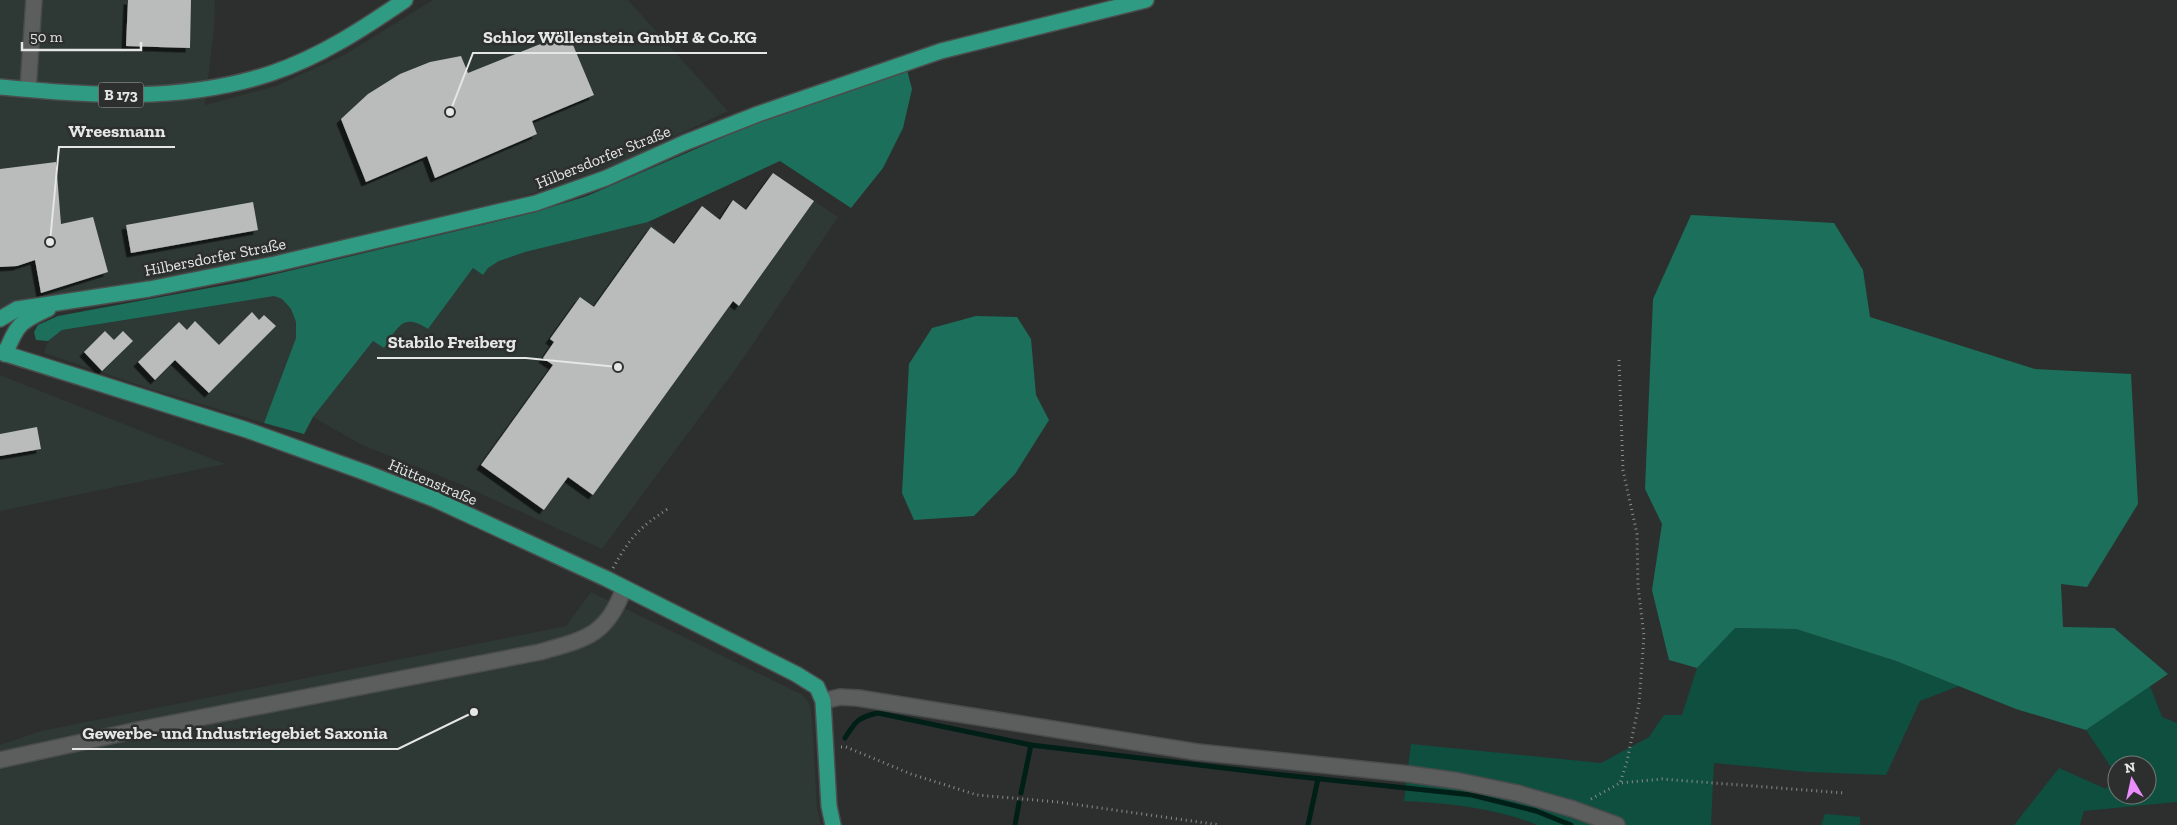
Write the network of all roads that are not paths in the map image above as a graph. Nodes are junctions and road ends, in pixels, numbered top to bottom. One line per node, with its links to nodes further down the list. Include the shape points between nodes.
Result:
1 (34, 0): 5 (street)
2 (405, 0): 5 (main road, B 173, via 354,34 321,51 273,73 214,89 134,95)
3 (1146, 0): 6 (main road, Hilbersdorfer Straße, via 941,50 739,121 606,178 536,203 275,264)
4 (0, 87): 5 (main road, B 173)
5 (28, 89)
6 (61, 303): 7 (main road, Hilbersdorfer Straße, via 17,309); 8 (main road, Hilbersdorfer Straße, via 17,327)
7 (0, 319)
8 (3, 353): 9 (main road, Hüttenstraße, via 247,430 364,472 434,499)
9 (624, 588): 10 (main road, Hüttenstraße, via 796,674 816,687); 11 (street, via 614,612 600,628 582,640 540,652 142,729)
10 (823, 701): 12 (main road); 13 (street, via 858,698 1197,752 1442,778 1517,793)
11 (0, 760)
12 (833, 825)
13 (1617, 825)

